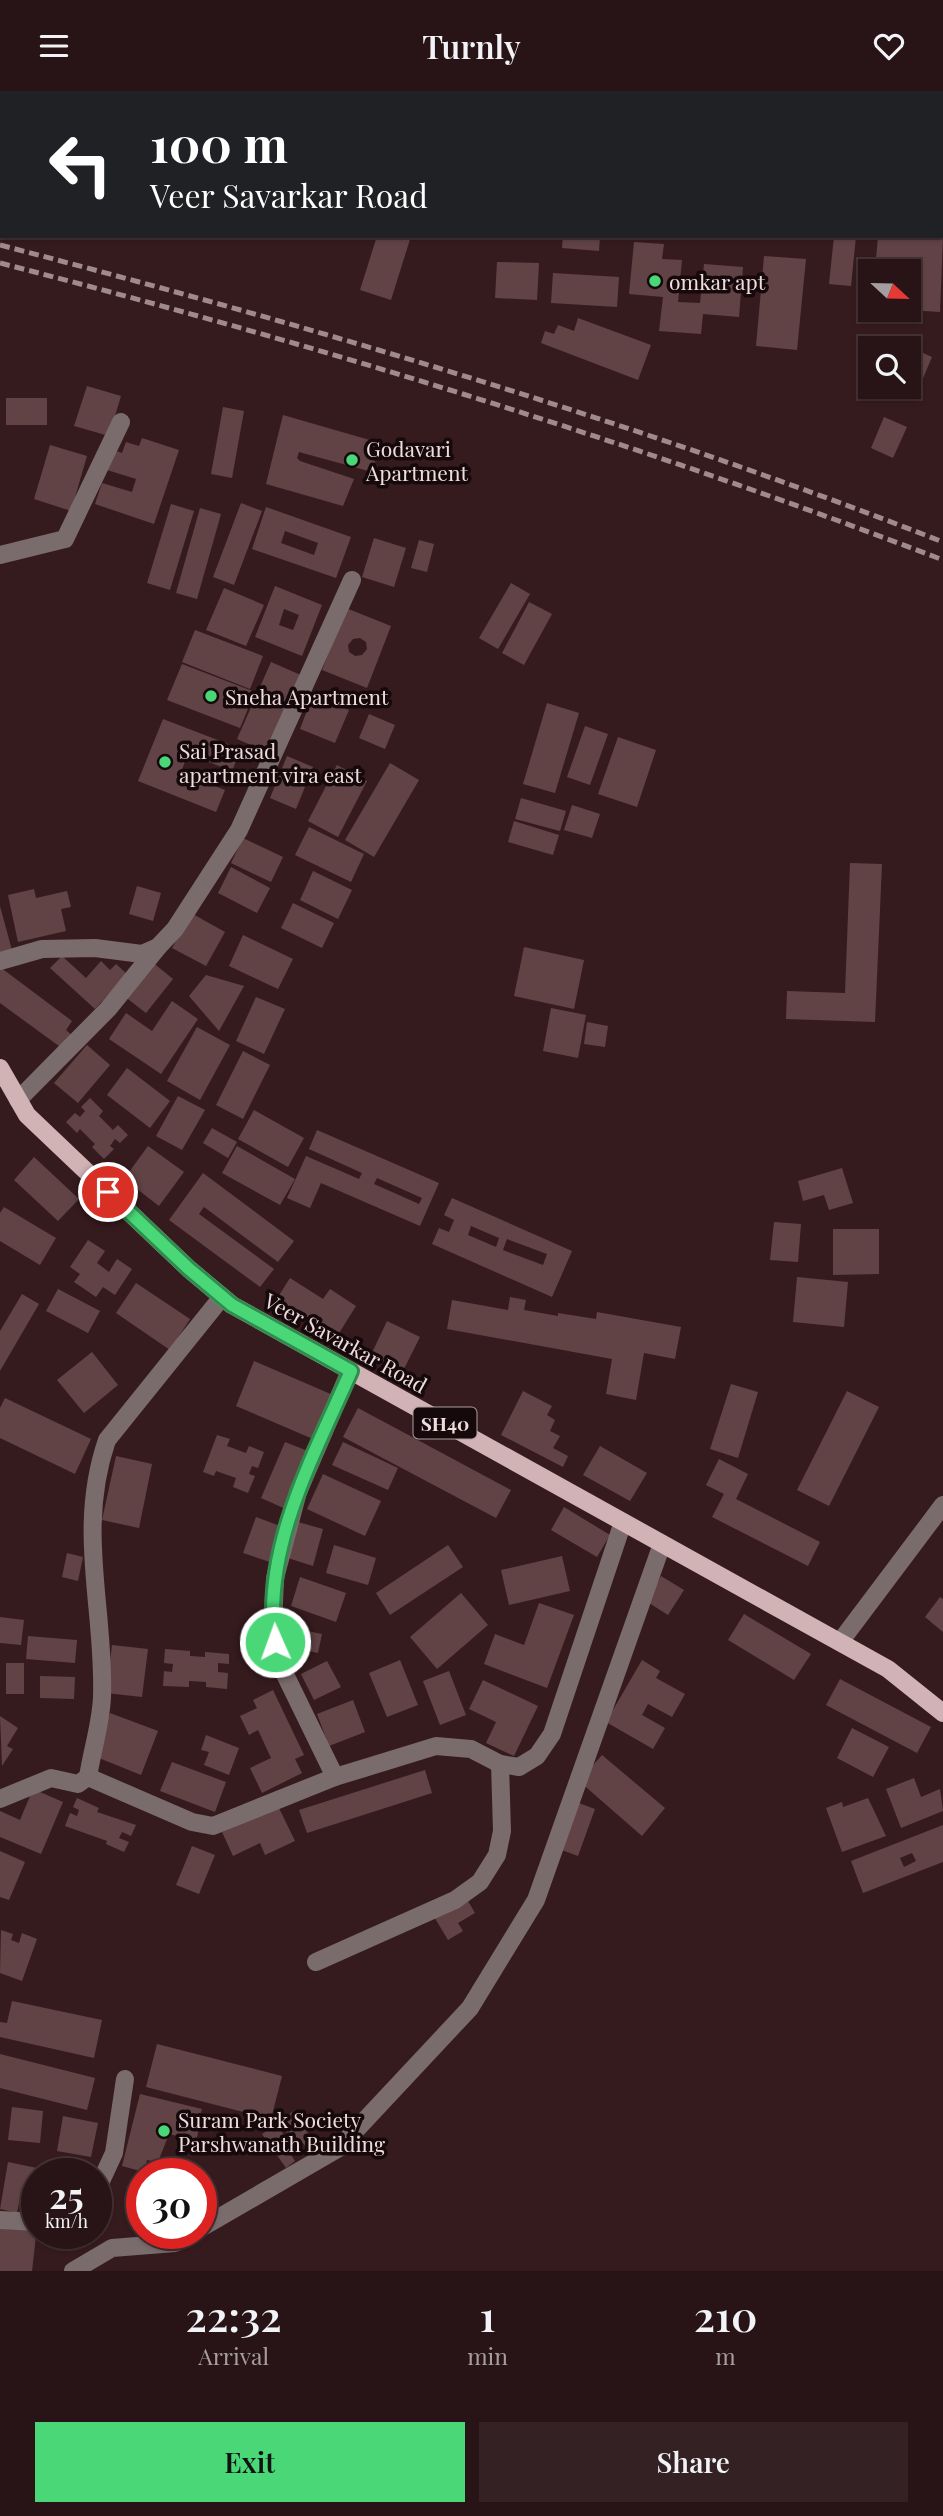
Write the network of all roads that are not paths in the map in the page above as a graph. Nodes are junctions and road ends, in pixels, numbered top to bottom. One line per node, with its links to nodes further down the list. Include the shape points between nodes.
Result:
1 (121, 422): 2 (street, via 65,539)
2 (0, 555)
3 (352, 580): 4 (street, via 239,830 188,912)
4 (158, 947): 5 (street, via 142,954 95,948 43,949); 7 (street, via 108,1009)
5 (0, 961)
6 (0, 1069): 7 (main road, Veer Savarkar Road / SH40)
7 (18, 1100): 8 (main road, Veer Savarkar Road / SH40, via 27,1115)
8 (222, 1297): 9 (main road, Veer Savarkar Road / SH40); 16 (street, via 107,1440 101,1457 90,1527 102,1698)
9 (351, 1371): 11 (main road, Veer Savarkar Road / SH40); 17 (street, via 298,1492 275,1578 273,1627 277,1658)
10 (943, 1505): 13 (street)
11 (624, 1522): 12 (main road, Veer Savarkar Road / SH40); 15 (street, via 552,1734 537,1756 519,1767)
12 (663, 1544): 13 (main road, Veer Savarkar Road / SH40); 22 (street, via 536,1900 470,2008 339,2148)
13 (840, 1642): 14 (main road, Veer Savarkar Road / SH40, via 888,1669)
14 (943, 1713)
15 (500, 1764): 17 (street, via 471,1749 436,1746); 19 (street, via 502,1831 497,1855 480,1882 455,1900)
16 (88, 1777): 17 (street, via 191,1822 213,1826); 18 (street, via 78,1784 51,1778)
17 (335, 1777)
18 (0, 1799)
19 (316, 1962)
20 (125, 2079): 21 (street)
21 (112, 2158)
22 (217, 2219)
23 (0, 2220): 24 (street)
24 (21, 2221)
25 (126, 2247): 26 (street, via 112,2248)
26 (73, 2271)

